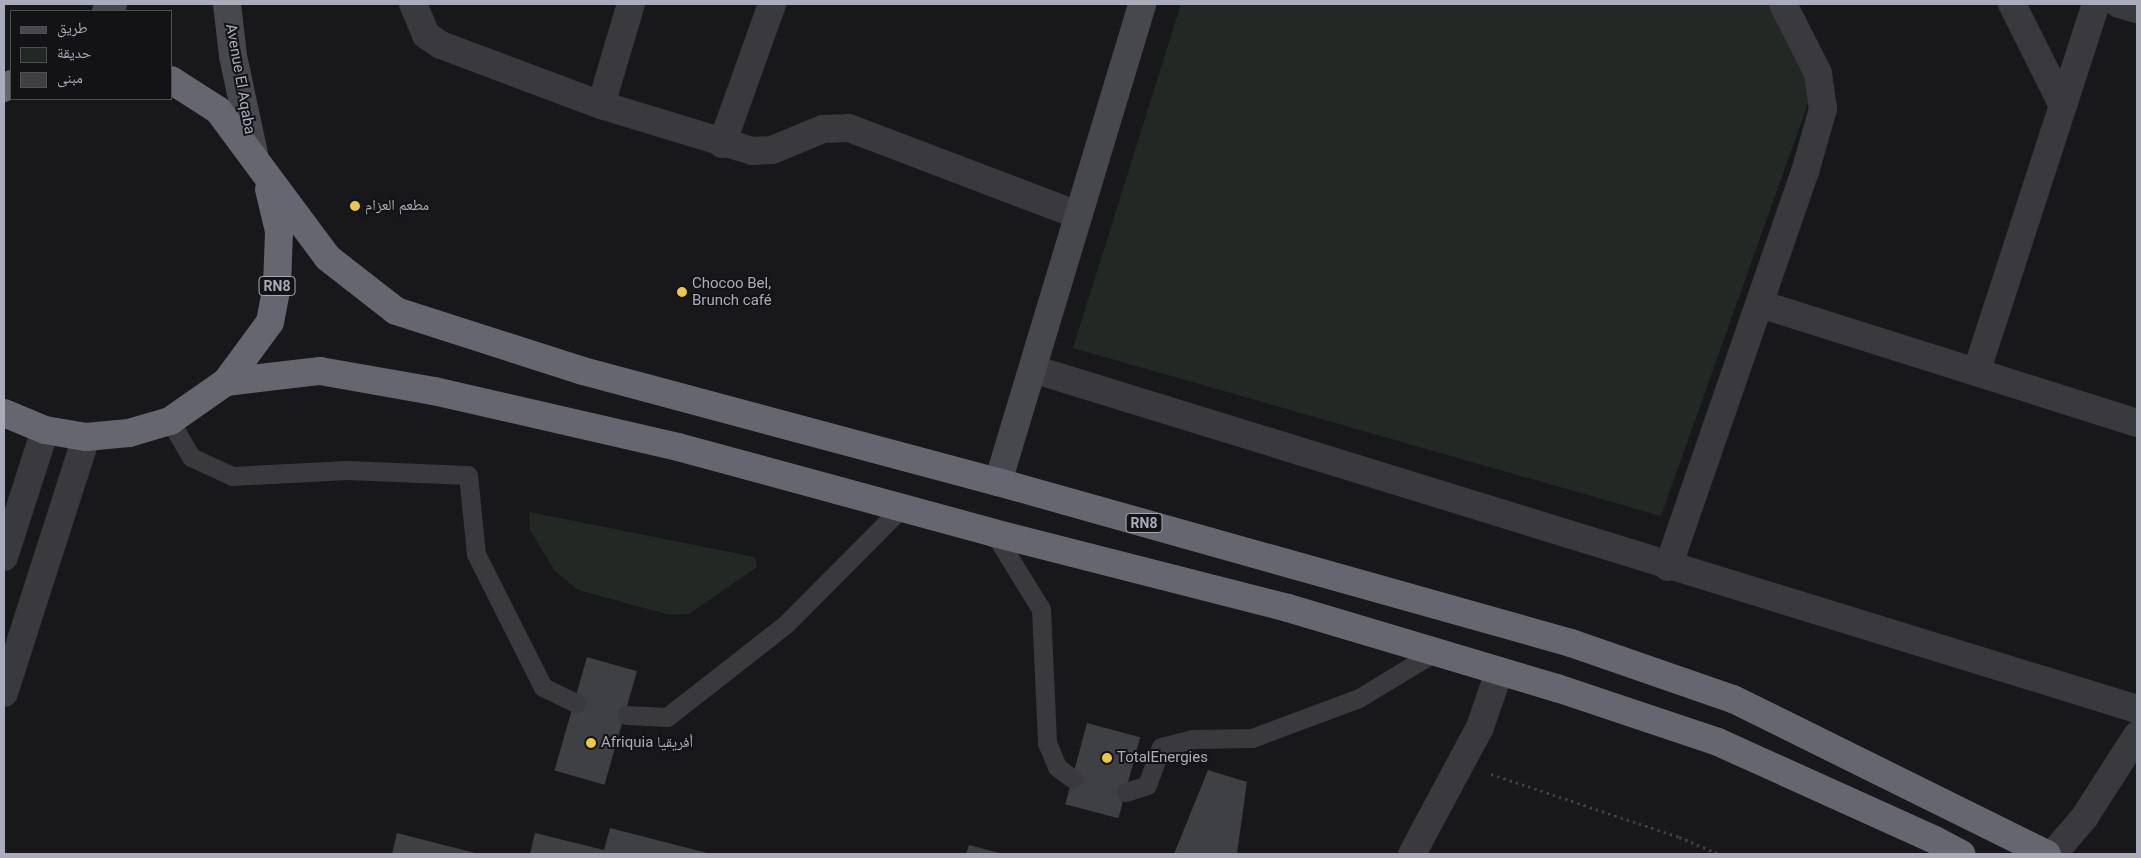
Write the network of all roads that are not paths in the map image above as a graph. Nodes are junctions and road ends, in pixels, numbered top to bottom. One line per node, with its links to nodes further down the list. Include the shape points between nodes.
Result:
1 (227, 4): 15 (street, Avenue El Aqaba, via 233,56)
2 (413, 4): 12 (street, via 426,35 441,45)
3 (631, 4): 12 (street)
4 (772, 4): 14 (street)
5 (1783, 4): 17 (street, via 1818,73 1823,109)
6 (2012, 4): 13 (street)
7 (2096, 4): 13 (street)
8 (2120, 4): 10 (street)
9 (1138, 5): 16 (street)
10 (2137, 9)
11 (172, 81): 15 (highway, RN8, via 218,110)
12 (601, 105): 14 (street)
13 (2063, 106): 19 (street)
14 (722, 144): 16 (street, via 762,152 810,132 834,127 849,128)
15 (260, 166): 20 (highway, RN8, via 279,231 276,295 270,322); 26 (highway, RN8, via 328,258 396,311 583,371)
16 (1078, 215): 18 (street)
17 (1760, 304): 19 (street); 30 (street)
18 (1032, 369): 26 (street); 30 (street)
19 (1977, 370): 23 (street)
20 (226, 382): 22 (highway, RN8); 27 (highway, RN8, via 320,371 434,391 678,446)
21 (4, 413): 24 (highway, RN8)
22 (170, 421): 25 (highway, RN8, via 129,433); 34 (lane, via 191,457 232,476 347,470 468,475 476,554 544,687)
23 (2137, 423)
24 (45, 430): 25 (highway, RN8); 29 (street)
25 (86, 436): 33 (street)
26 (998, 482): 42 (highway, RN8, via 1571,643 1733,699)
27 (901, 508): 28 (highway, RN8); 36 (lane, via 786,624 667,717)
28 (994, 533): 31 (highway, RN8, via 1288,608); 38 (lane, via 1041,609 1047,743 1058,767)
29 (4, 557)
30 (1668, 567): 35 (street, via 1879,628)
31 (1434, 653): 32 (highway, RN8); 39 (lane, via 1359,698 1252,738 1192,739 1161,747 1147,785)
32 (1499, 672): 40 (street, via 1480,727); 41 (highway, RN8, via 1718,742)
33 (4, 693)
34 (576, 703)
35 (2137, 709)
36 (626, 715)
37 (2137, 735): 43 (street, via 2084,818)
38 (1074, 778)
39 (1126, 792)
40 (1412, 854)
41 (1961, 854)
42 (2047, 854)
43 (2053, 854)

